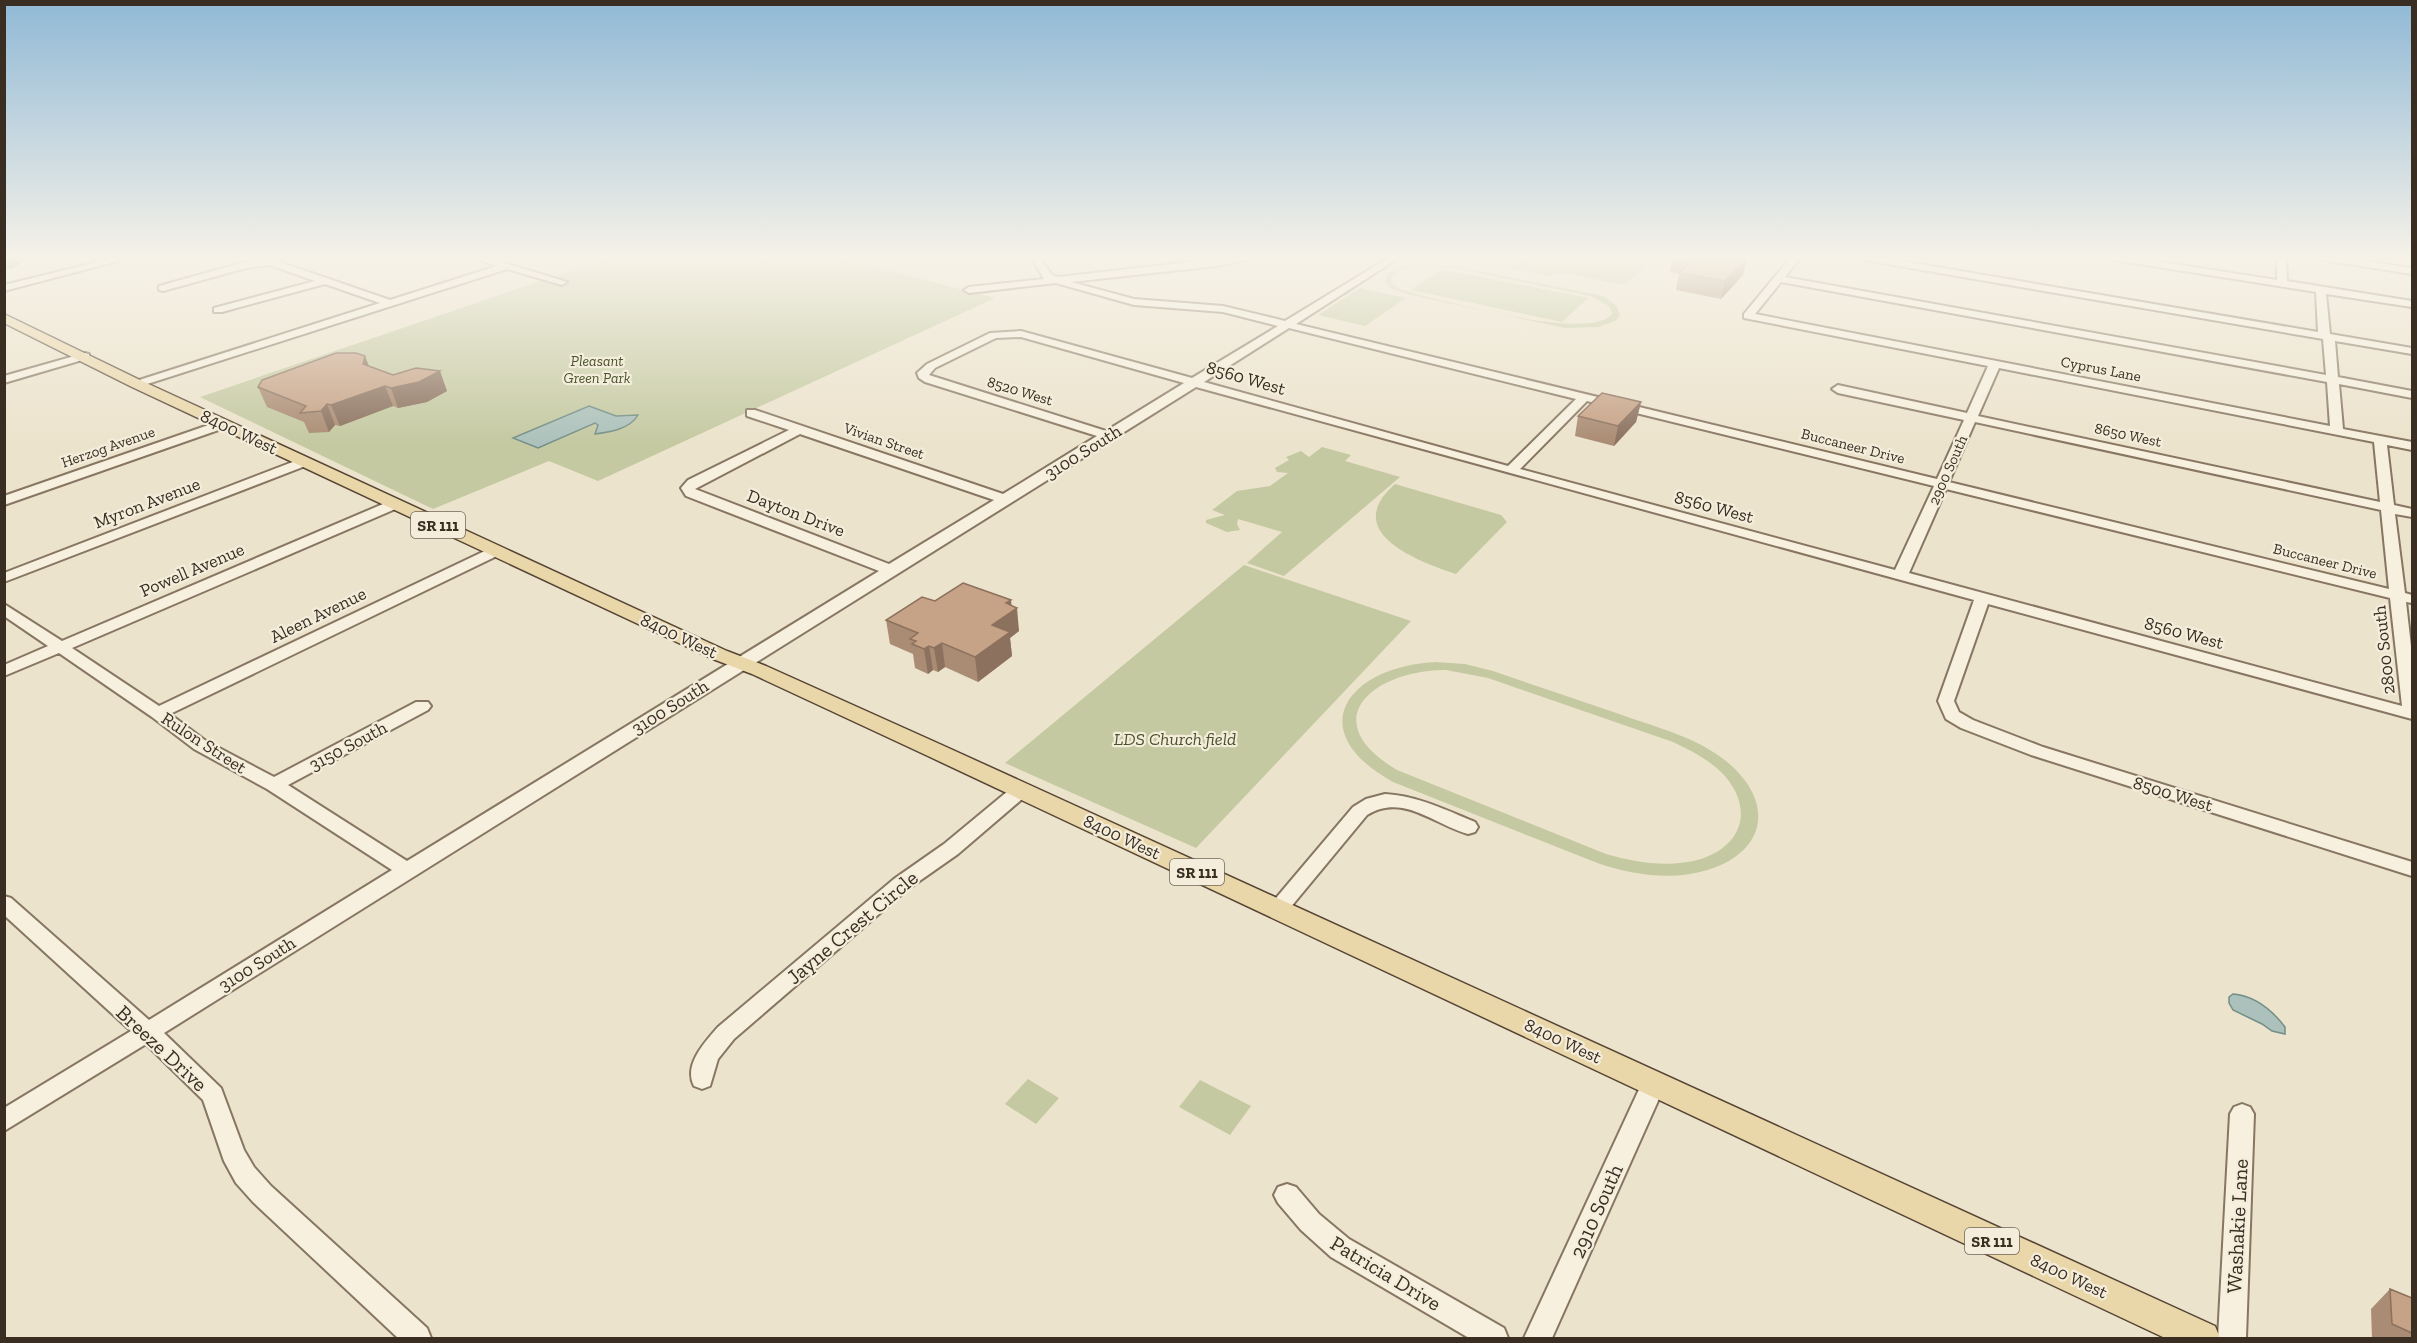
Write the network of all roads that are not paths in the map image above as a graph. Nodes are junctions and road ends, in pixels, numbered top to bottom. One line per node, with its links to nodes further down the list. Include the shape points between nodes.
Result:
1 (7, 320): 14 (main road, 8400 West / SR 111)
2 (337, 320): 19 (street)
3 (1263, 320): 9 (street, Buccaneer Drive)
4 (1296, 320): 9 (street, 3100 South)
5 (1767, 320): 15 (street, Cyprus Lane)
6 (2001, 320): 17 (street)
7 (2232, 320): 12 (street)
8 (2322, 320): 12 (street)
9 (1286, 326): 18 (street, 3100 South); 22 (street, Buccaneer Drive)
10 (4, 332): 14 (main road, 8400 West / SR 111)
11 (1008, 333): 18 (street, 8560 West); 28 (street, 8520 West, via 994,335 931,366 923,375)
12 (2326, 336): 13 (street); 17 (street)
13 (2412, 351)
14 (79, 358): 16 (street); 19 (main road, 8400 West / SR 111)
15 (1995, 364): 24 (street, 2900 South); 27 (street, Cyprus Lane)
16 (4, 380)
17 (2331, 380): 21 (street); 27 (street)
18 (1195, 382): 28 (street, 3100 South); 32 (street, 8560 West)
19 (137, 384): 25 (main road, 8400 West / SR 111)
20 (1838, 389): 24 (street, 8650 West)
21 (2412, 394)
22 (1584, 398): 32 (street); 33 (street, Buccaneer Drive)
23 (751, 412): 26 (street, Vivian Street)
24 (1971, 418): 33 (street, 2900 South); 37 (street, 8650 West)
25 (223, 424): 31 (main road, 8400 West / SR 111); 35 (street, Herzog Avenue)
26 (800, 429): 34 (street, Vivian Street); 40 (street, Dayton Drive, via 688,488 691,493)
27 (2337, 431): 29 (street, Cyprus Lane)
28 (1109, 436): 34 (street, 3100 South)
29 (2380, 439): 30 (street, Cyprus Lane); 37 (street, 2800 South)
30 (2412, 446)
31 (303, 462): 36 (main road, 8400 West / SR 111); 42 (street, Myron Avenue)
32 (1511, 470): 41 (street, 8560 West)
33 (1941, 485): 41 (street, 2900 South); 44 (street, Buccaneer Drive)
34 (1006, 500): 40 (street, 3100 South)
35 (4, 501)
36 (395, 504): 39 (main road, 8400 West / SR 111); 46 (street, Powell Avenue)
37 (2388, 507): 38 (street, 8650 West); 44 (street, 2800 South)
38 (2412, 513)
39 (496, 552): 47 (main road, 8400 West / SR 111); 50 (street, Aleen Avenue)
40 (893, 571): 47 (street, 3100 South)
41 (1900, 576): 43 (street, 8560 West)
42 (4, 578)
43 (1983, 597): 51 (street, 8560 West); 55 (street, 8500 West, via 1946,701 1952,715 1996,736)
44 (2405, 597): 51 (street, 2800 South)
45 (4, 609): 46 (street, Rulon Street)
46 (60, 647): 48 (street, Powell Avenue); 50 (street, Rulon Street)
47 (740, 663): 53 (main road, 8400 West / SR 111); 56 (street, 3100 South)
48 (4, 671)
49 (422, 706): 52 (street, 3150 South)
50 (158, 713): 52 (street, Rulon Street, via 200,745)
51 (2412, 714)
52 (274, 785): 56 (street, Rulon Street)
53 (1021, 790): 58 (main road, 8400 West / SR 111); 60 (street, Jayne Crest Circle, via 902,884 726,1033 707,1056)
54 (1468, 827): 58 (street, via 1415,805 1389,800 1373,803 1360,812)
55 (2412, 869)
56 (407, 870): 59 (street, 3100 South)
57 (4, 903): 59 (street, Breeze Drive)
58 (1278, 909): 61 (main road, 8400 West / SR 111)
59 (146, 1032): 63 (street, 3100 South); 65 (street, Breeze Drive, via 213,1095 245,1175)
60 (702, 1079)
61 (1653, 1083): 67 (street, 2910 South); 68 (main road, 8400 West / SR 111)
62 (2242, 1114): 69 (street, Washakie Lane)
63 (4, 1121)
64 (1287, 1195): 66 (street, Patricia Drive, via 1340,1248)
65 (417, 1338)
66 (1494, 1338)
67 (1538, 1338)
68 (2204, 1338)
69 (2232, 1338)

